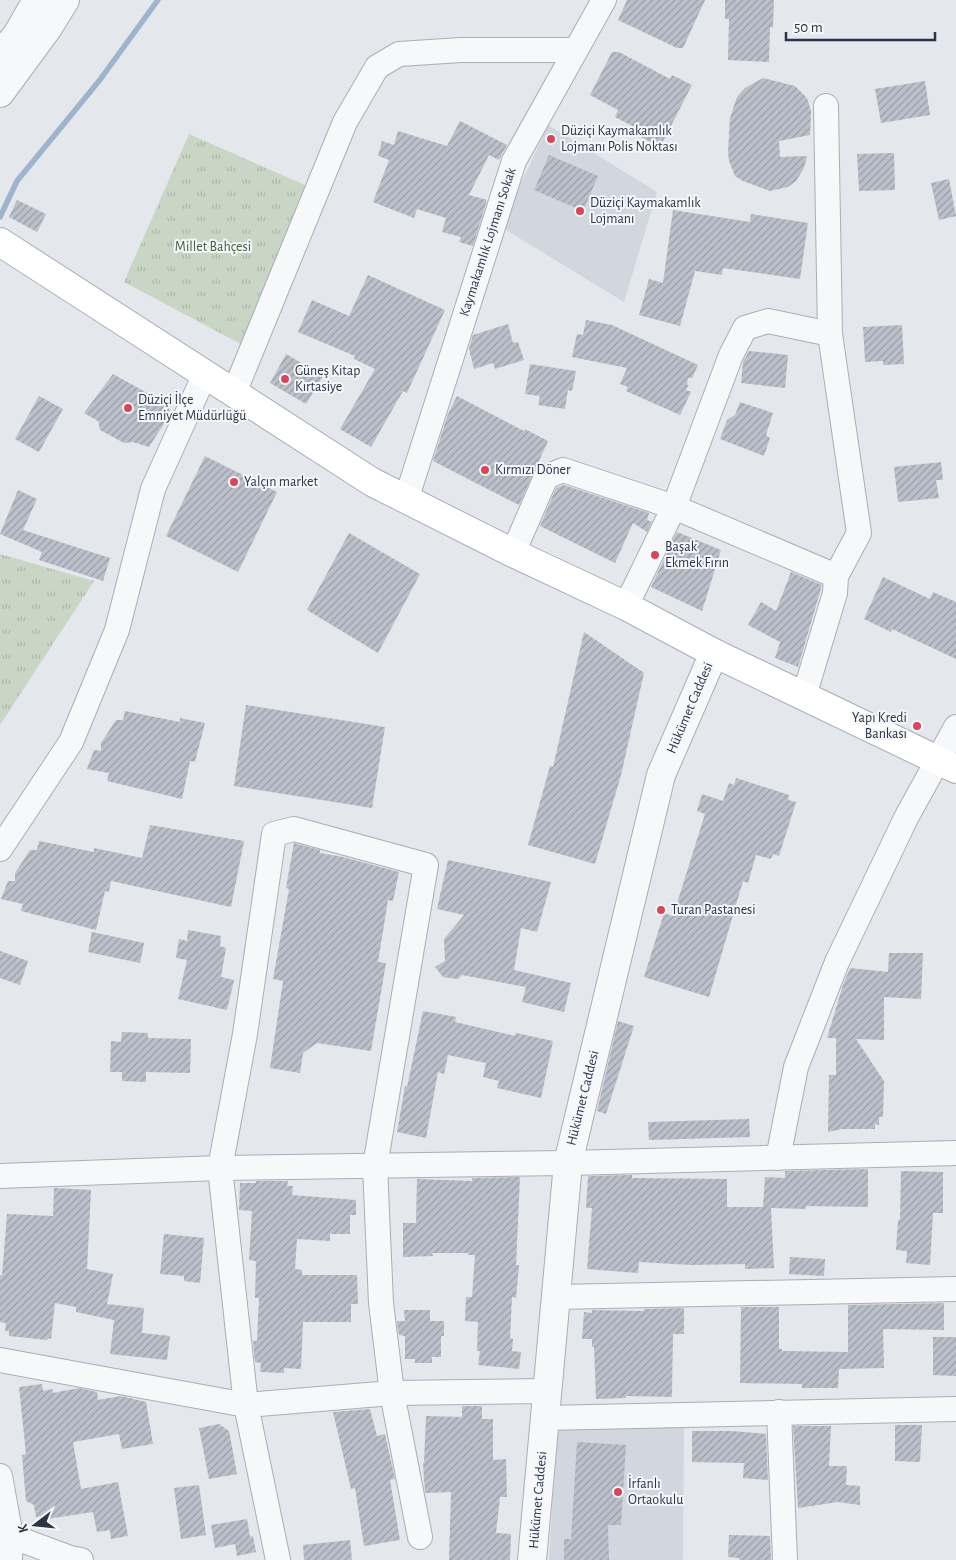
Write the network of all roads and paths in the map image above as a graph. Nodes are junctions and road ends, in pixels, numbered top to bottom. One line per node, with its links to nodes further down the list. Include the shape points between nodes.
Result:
1 (37, 0): 5 (street, via 17,35)
2 (65, 0): 6 (street, via 48,29)
3 (604, 0): 4 (street, Kaymakamlık Lojmanı Sokak)
4 (575, 50): 11 (street, via 461,50 399,54 377,67 345,122); 12 (street, Kaymakamlık Lojmanı Sokak, via 514,160)
5 (0, 55)
6 (0, 93)
7 (826, 106): 9 (street)
8 (0, 242): 10 (main road)
9 (830, 334): 13 (street, via 768,321 745,328 731,356); 15 (street, via 859,533)
10 (205, 374): 11 (main road); 21 (street, via 153,489 117,630 71,742)
11 (234, 394): 12 (main road, via 372,482)
12 (406, 500): 14 (main road)
13 (674, 507): 14 (street, via 563,470 546,477); 15 (street); 16 (street)
14 (513, 553): 16 (main road)
15 (836, 576): 18 (street, via 835,593)
16 (626, 606): 17 (main road)
17 (714, 652): 18 (main road); 24 (street, Hükümet Caddesi, via 661,775)
18 (804, 696): 20 (main road)
19 (956, 727): 20 (street)
20 (946, 764): 23 (street, via 906,818 830,980 796,1067)
21 (0, 849)
22 (956, 1154): 23 (street)
23 (778, 1158): 24 (street)
24 (568, 1163): 25 (street); 29 (street, Hükümet Caddesi)
25 (375, 1166): 26 (street); 26 (street, via 426,864 294,829 274,834 245,1034); 31 (street, via 381,1303)
26 (220, 1168): 27 (street); 33 (street)
27 (0, 1176)
28 (956, 1290): 29 (street)
29 (556, 1297): 32 (street, Hükümet Caddesi)
30 (0, 1360): 33 (street)
31 (392, 1393): 32 (street); 33 (street); 38 (street)
32 (546, 1404): 35 (street); 42 (street, Hükümet Caddesi)
33 (246, 1405): 41 (street)
34 (956, 1409): 35 (street)
35 (779, 1412): 43 (street)
36 (0, 1476): 37 (street)
37 (11, 1536): 39 (street); 40 (street)
38 (420, 1538)
39 (10, 1560)
40 (82, 1560)
41 (278, 1560)
42 (532, 1560)
43 (785, 1560)

